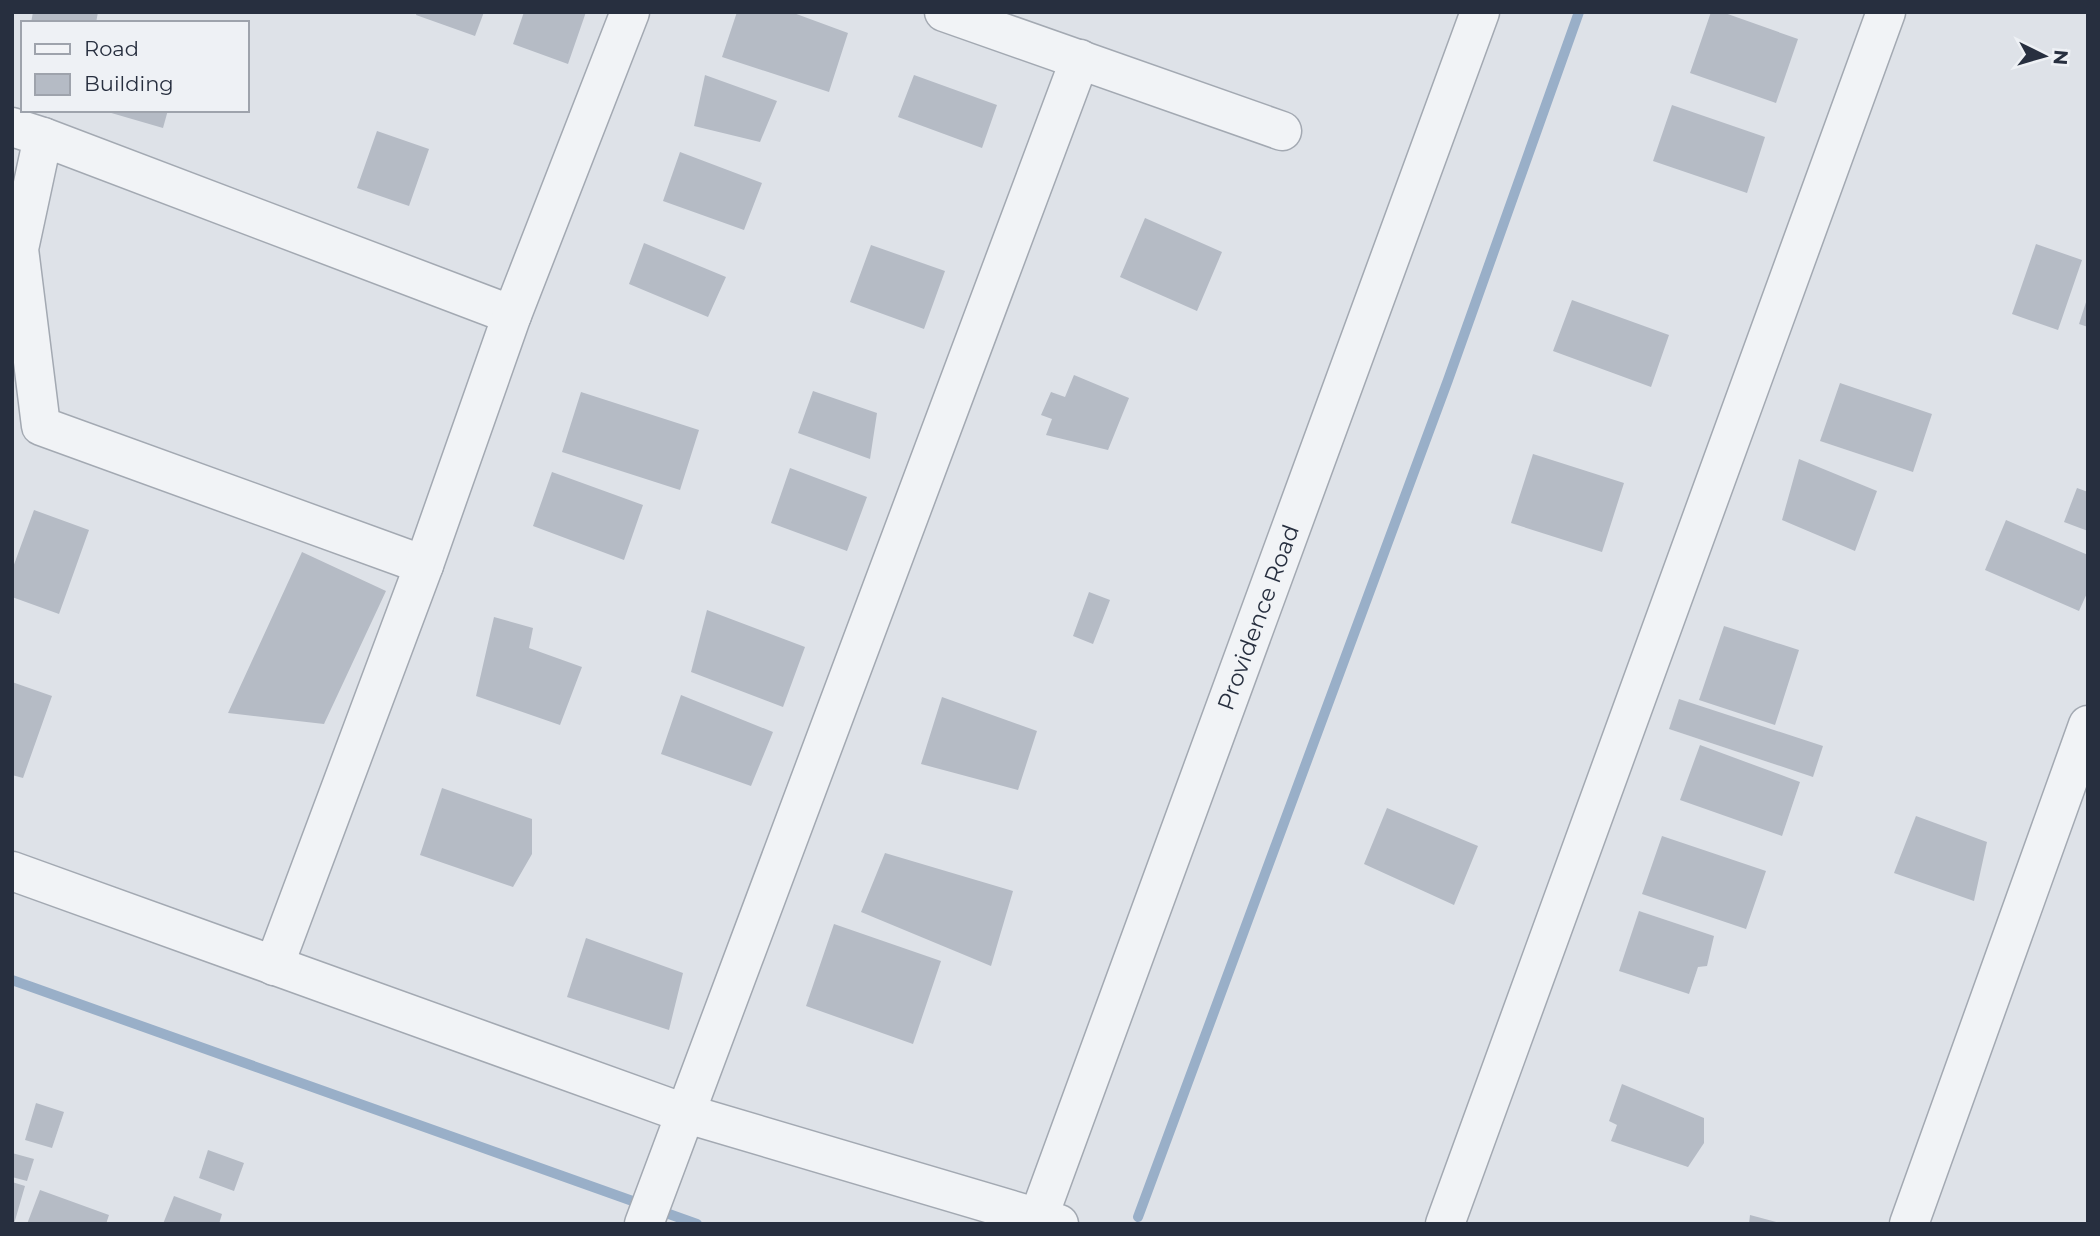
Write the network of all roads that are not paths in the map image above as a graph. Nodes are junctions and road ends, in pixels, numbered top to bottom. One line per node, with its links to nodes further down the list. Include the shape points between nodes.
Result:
1 (630, 12): 8 (street)
2 (944, 12): 5 (street)
3 (1480, 12): 14 (street, Providence Road)
4 (1886, 12): 16 (street)
5 (1080, 59): 6 (street); 13 (street)
6 (1282, 131)
7 (28, 132): 8 (street); 9 (street, via 19,249 41,426)
8 (512, 315): 9 (street)
9 (424, 565): 12 (street)
10 (2088, 725): 17 (street)
11 (12, 871): 12 (street)
12 (274, 966): 13 (street)
13 (684, 1113): 14 (street); 15 (street)
14 (1044, 1222)
15 (644, 1224)
16 (1445, 1224)
17 (1909, 1224)

